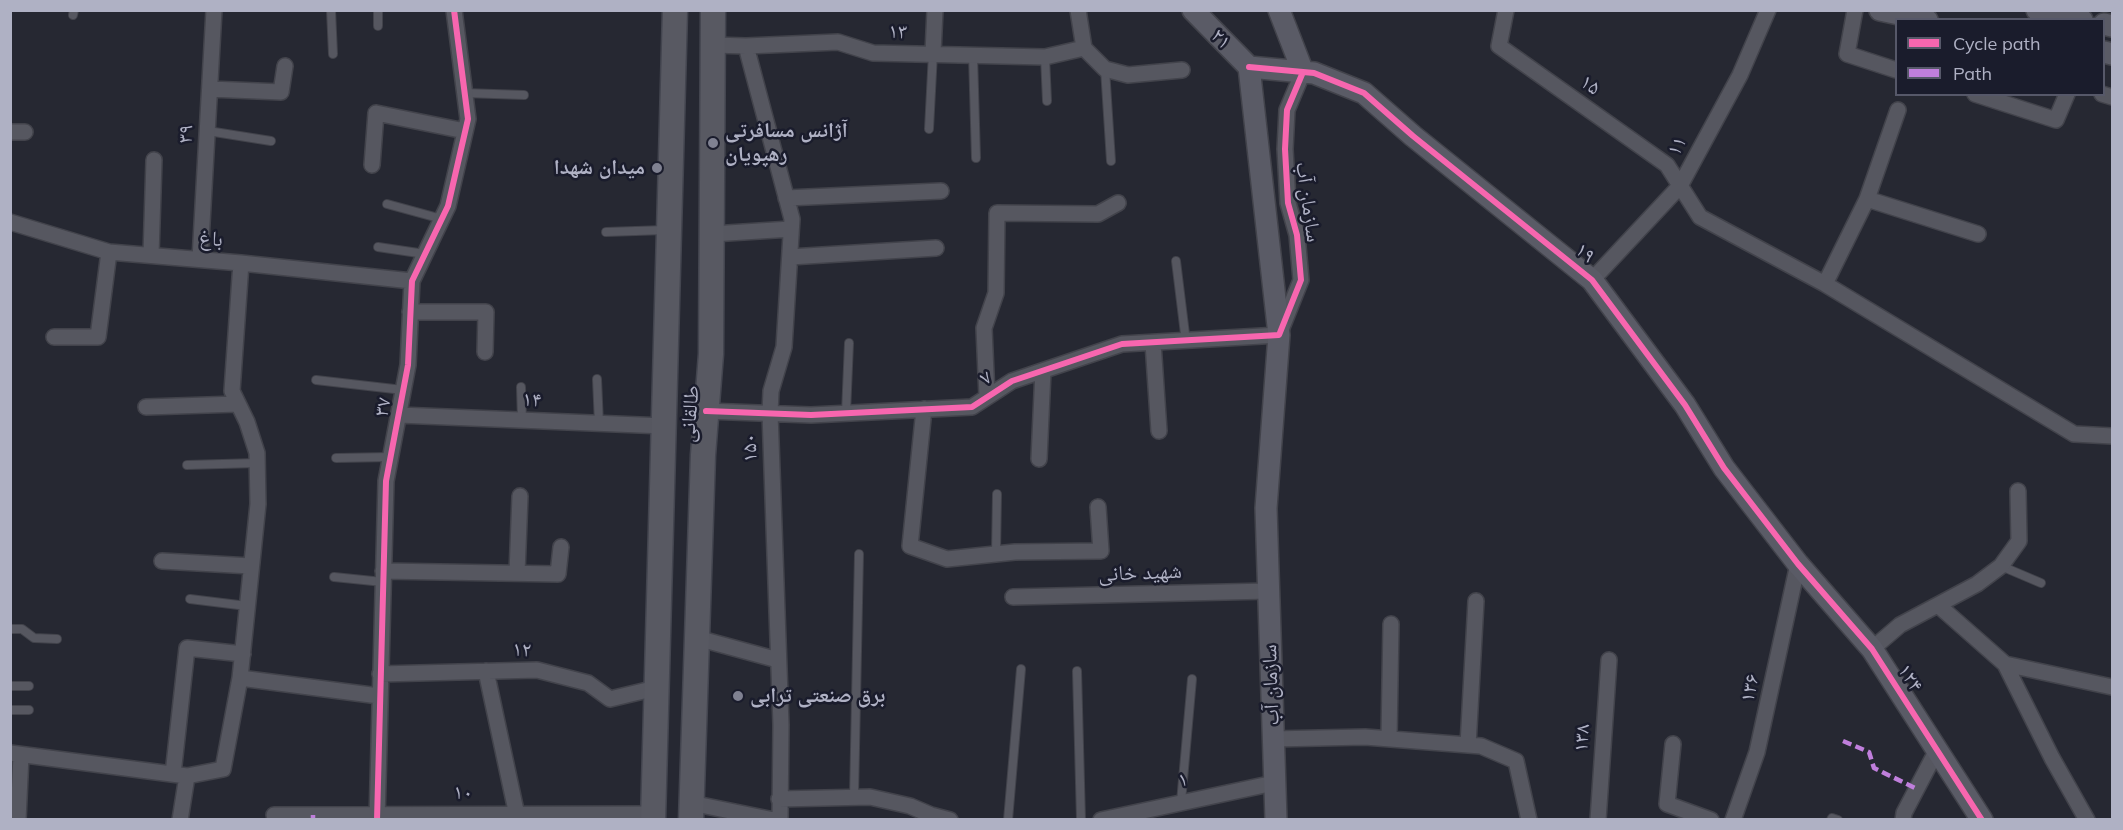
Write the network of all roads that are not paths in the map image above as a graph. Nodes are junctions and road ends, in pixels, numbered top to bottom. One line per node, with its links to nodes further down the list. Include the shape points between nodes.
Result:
1 (214, 10): 32 (street, ۳۹)
2 (331, 10): 23 (lane)
3 (378, 10): 18 (lane)
4 (454, 10): 33 (street, ۳۷)
5 (675, 10): 55 (main road, طالقانی)
6 (714, 10): 19 (main road, طالقانی)
7 (935, 10): 22 (street)
8 (1078, 10): 21 (street)
9 (1193, 10): 27 (street, ۲۱)
10 (1279, 10): 31 (street)
11 (1506, 10): 47 (street, ۱۵, via 1499,46 1666,165)
12 (1768, 10): 47 (street, ۱۱, via 1740,75)
13 (1855, 10): 30 (street, via 1847,54)
14 (1880, 10): 16 (street)
15 (2037, 10): 17 (street)
16 (1918, 18)
17 (2076, 18)
18 (378, 26)
19 (713, 45): 20 (street, ۱۳); 58 (main road, طالقانی)
20 (746, 46): 22 (street, ۱۳, via 838,42 873,53); 49 (street, ۱۵۰)
21 (1084, 48): 25 (street, ۱۳); 28 (street)
22 (933, 53): 24 (street, ۱۳); 39 (lane)
23 (333, 54)
24 (973, 55): 25 (street, ۱۳); 43 (lane)
25 (1045, 57): 37 (lane)
26 (285, 66): 32 (street, via 281,92)
27 (1249, 67): 31 (street, ۱۹); 73 (street, سازمان آب)
28 (1105, 69): 29 (street, via 1128,75); 45 (lane)
29 (1182, 70)
30 (1895, 70)
31 (1303, 72): 69 (street, ۱۹, via 1364,93); 73 (street, سازمان آب, via 1287,110 1285,149 1288,203 1301,280)
32 (210, 89): 40 (street, ۳۹)
33 (464, 93): 34 (lane); 41 (street, ۳۷, via 468,120)
34 (524, 95)
35 (1981, 96): 36 (street, via 2056,120)
36 (2066, 96)
37 (1047, 100)
38 (1898, 110): 50 (street)
39 (929, 129)
40 (207, 131): 42 (lane); 66 (street, ۳۹)
41 (465, 131): 46 (street, via 376,112); 53 (street, ۳۷)
42 (270, 141)
43 (976, 158)
44 (154, 160): 64 (street)
45 (1112, 161)
46 (372, 165)
47 (1680, 186): 69 (street, ۱۱); 71 (street, via 1700,217)
48 (941, 191): 49 (street)
49 (786, 198): 56 (street, ۱۵۰)
50 (1867, 199): 59 (street); 71 (street)
51 (1118, 203): 84 (street, via 1098,214 997,213 996,293 984,328)
52 (387, 204): 53 (lane)
53 (442, 219): 63 (street, ۳۷)
54 (10, 222): 62 (street, باغ)
55 (669, 229): 57 (lane); 94 (main road, طالقانی)
56 (791, 229): 58 (street); 65 (street, ۱۵۰)
57 (606, 232)
58 (712, 234): 88 (main road, طالقانی, via 711,354)
59 (1978, 234)
60 (378, 247): 63 (lane)
61 (936, 248): 65 (street)
62 (109, 252): 64 (street, باغ); 74 (street, via 98,337)
63 (425, 254): 70 (street, ۳۷)
64 (151, 255): 66 (street, باغ)
65 (790, 256): 89 (street, ۱۵۰, via 784,346 771,391)
66 (200, 259): 68 (street, باغ)
67 (1176, 261): 75 (lane)
68 (241, 263): 70 (street, باغ); 85 (street, via 232,391)
69 (1592, 280): 110 (street, ۱۹, via 1685,405 1724,468)
70 (412, 281): 72 (street, ۳۷)
71 (1825, 284): 96 (street, via 2074,434)
72 (410, 312): 78 (street, via 486,312); 83 (street, ۳۷)
73 (1279, 335): 75 (street, ۷); 117 (street, سازمان آب, via 1266,508)
74 (54, 337)
75 (1186, 342): 77 (street, ۷)
76 (849, 343): 90 (lane)
77 (1153, 343): 79 (street, ۷, via 1122,344); 95 (street)
78 (485, 352)
79 (1043, 371): 84 (street, ۷, via 1012,381); 99 (street)
80 (597, 379): 93 (lane)
81 (316, 380): 83 (lane)
82 (521, 387): 92 (lane)
83 (403, 390): 91 (street, ۳۷)
84 (987, 398): 87 (street, ۷, via 972,407)
85 (238, 404): 86 (street); 100 (street, via 257,453)
86 (146, 407)
87 (924, 409): 90 (street, ۷); 108 (street, via 910,546 947,559)
88 (706, 411): 89 (street, ۷); 125 (main road, طالقانی)
89 (770, 413): 90 (street, ۷); 129 (street, ۱۵۰)
90 (846, 413)
91 (399, 415): 92 (street, ۱۴); 97 (street, ۳۷)
92 (522, 420): 93 (street, ۱۴)
93 (599, 424): 94 (street, ۱۴)
94 (664, 426): 141 (main road, طالقانی)
95 (1159, 431)
96 (2112, 436)
97 (391, 457): 98 (lane); 115 (street, ۳۷, via 386,481)
98 (336, 458)
99 (1039, 459)
100 (257, 463): 101 (lane); 111 (street, via 258,504)
101 (187, 465)
102 (2018, 491): 112 (street, via 2019,541)
103 (997, 494): 108 (lane)
104 (520, 496): 113 (street)
105 (1098, 507): 108 (street, via 1101,551)
106 (561, 547): 113 (street, via 558,574)
107 (859, 554): 153 (lane)
108 (996, 554)
109 (162, 561): 111 (street)
110 (1798, 564): 127 (street, ۱۲۴); 174 (street, ۱۳۶, via 1757,752)
111 (251, 566): 122 (street)
112 (2001, 566): 116 (lane); 121 (street)
113 (517, 573): 115 (street)
114 (334, 577): 115 (lane)
115 (383, 577): 135 (street, ۳۷)
116 (2041, 583)
117 (1268, 591): 118 (street, شهید خانی); 146 (street, سازمان آب)
118 (1013, 597)
119 (190, 599): 122 (lane)
120 (1476, 601): 148 (street)
121 (1938, 605): 127 (street, via 1900,625); 131 (street)
122 (247, 606): 128 (street)
123 (1390, 624): 145 (street)
124 (10, 629): 126 (lane, via 22,629 34,638)
125 (697, 638): 129 (street); 156 (main road, طالقانی)
126 (57, 639)
127 (1872, 649): 149 (street, ۱۲۴)
128 (243, 654): 136 (street); 151 (street, via 187,648)
129 (778, 660): 154 (street, ۱۵۰)
130 (1608, 660): 172 (street, ۱۳۸)
131 (2005, 664): 140 (street); 179 (street)
132 (1021, 669): 168 (lane)
133 (486, 671): 135 (street, ۱۲); 141 (street, ۱۲, via 537,669 588,683 610,699); 159 (street)
134 (1077, 671): 169 (lane)
135 (380, 674): 142 (street, ۳۷)
136 (240, 678): 142 (street); 151 (street, via 223,769)
137 (1192, 679): 155 (lane)
138 (10, 686): 139 (lane)
139 (29, 686)
140 (2112, 687)
141 (656, 688): 160 (main road, طالقانی)
142 (379, 696): 158 (street, ۳۷)
143 (10, 710): 144 (lane)
144 (29, 710)
145 (1389, 738): 146 (street); 148 (street)
146 (1273, 739): 152 (street, سازمان آب)
147 (1673, 744): 173 (street, via 1667,804)
148 (1468, 745): 171 (street, via 1516,760)
149 (1937, 750): 177 (street); 178 (street, ۱۲۴)
150 (16, 754): 151 (street); 163 (street)
151 (180, 775): 164 (street)
152 (1274, 783): 155 (street, ۱); 170 (street, سازمان آب)
153 (854, 797): 154 (street); 161 (street, via 870,796 910,806)
154 (779, 799): 166 (street, ۱۵۰)
155 (1181, 802): 162 (street, ۱)
156 (691, 811): 165 (street)
157 (274, 815): 158 (street, ۱۰)
158 (376, 817): 159 (street, ۱۰)
159 (517, 817): 160 (street, ۱۰)
160 (653, 817)
161 (931, 817): 167 (street)
162 (1108, 818)
163 (18, 819)
164 (180, 819)
165 (774, 819)
166 (780, 819)
167 (950, 819)
168 (1008, 819)
169 (1081, 819)
170 (1276, 819)
171 (1528, 819)
172 (1598, 819)
173 (1711, 819)
174 (1733, 819)
175 (1831, 819): 176 (lane)
176 (1838, 819)
177 (1904, 819)
178 (1982, 819)
179 (2087, 819)

